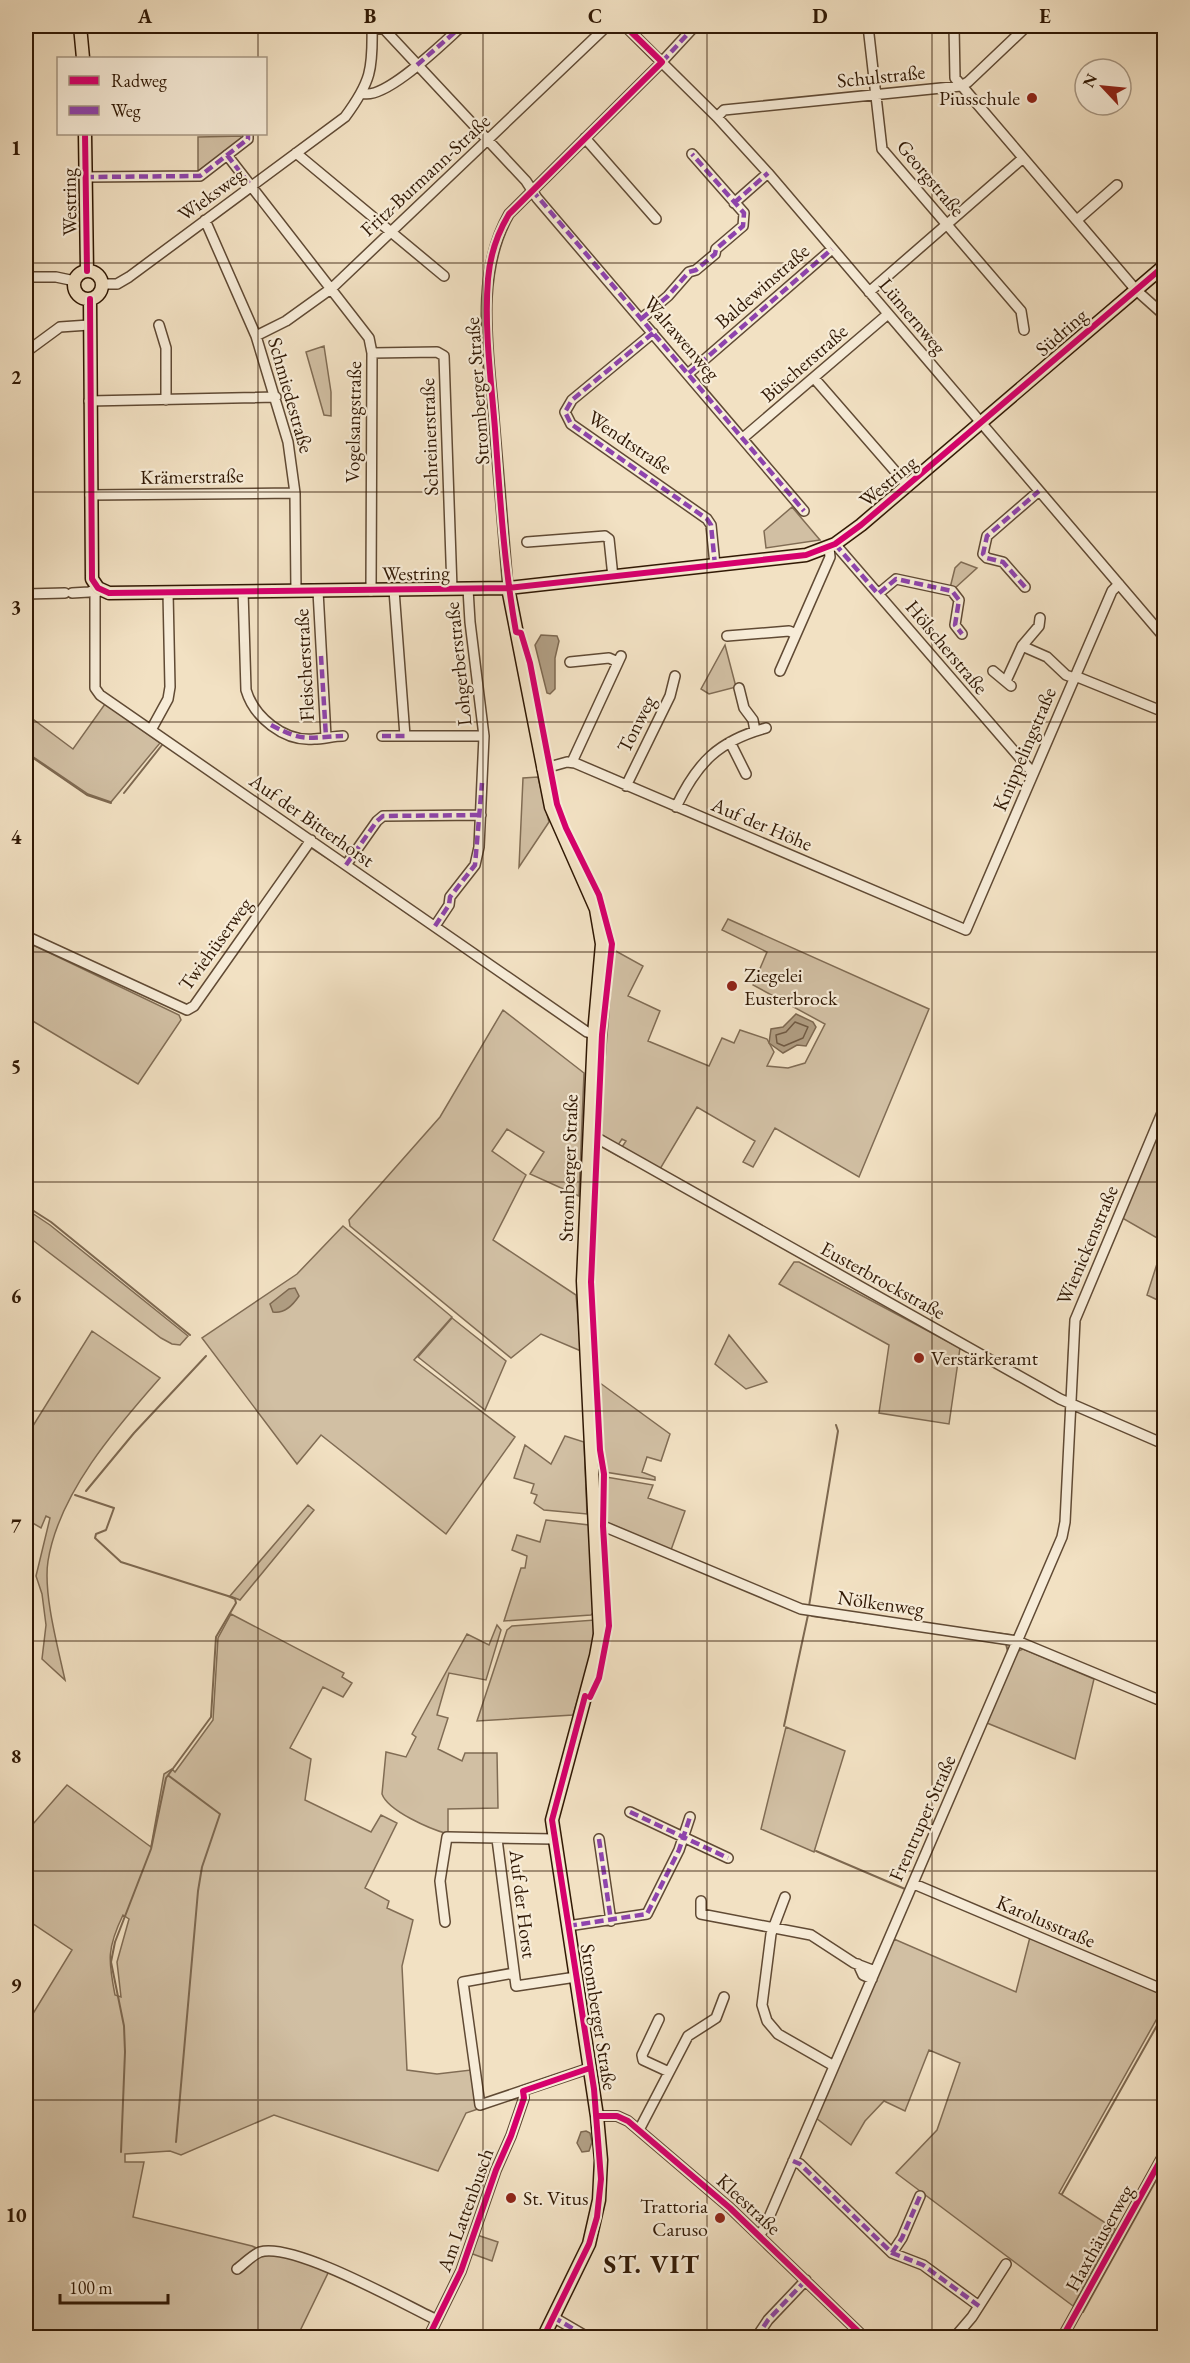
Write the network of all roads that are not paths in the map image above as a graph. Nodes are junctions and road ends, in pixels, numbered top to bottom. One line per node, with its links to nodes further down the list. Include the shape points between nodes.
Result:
1 (80, 26): 10 (main road)
2 (462, 26): 12 (street)
3 (607, 26): 20 (street, Fritz-Burmann-Straße)
4 (625, 26): 11 (street, Lümernweg)
5 (695, 26): 11 (street, Stromberger Straße)
6 (868, 26): 15 (street, Georgstraße)
7 (954, 26): 13 (street, via 955,78)
8 (1027, 26): 13 (street)
9 (372, 27): 12 (street, Walrawenweg, via 384,29); 14 (street, Wieksweg, via 371,68)
10 (83, 57)
11 (662, 62): 16 (street, Lümernweg); 19 (street, Stromberger Straße)
12 (417, 65): 14 (street, via 379,93); 20 (street, Walrawenweg)
13 (961, 86): 15 (street, Schulstraße); 24 (street)
14 (362, 93): 21 (street, Wieksweg, via 345,117)
15 (875, 94): 16 (street, Schulstraße, via 724,110); 34 (street, Georgstraße, via 882,149)
16 (717, 117): 25 (street, Lümernweg)
17 (85, 135): 26 (main road, Westring)
18 (248, 135): 23 (street)
19 (585, 138): 29 (street, Stromberger Straße); 31 (street)
20 (488, 140): 29 (street, Walrawenweg); 35 (street, Fritz-Burmann-Straße)
21 (296, 153): 28 (street, Wieksweg); 35 (street)
22 (692, 154): 30 (street)
23 (227, 155): 26 (street, via 200,176); 28 (street, Vogelsangstraße)
24 (1023, 158): 33 (street); 34 (street)
25 (768, 173): 30 (street); 36 (street, Lümernweg)
26 (85, 177): 38 (main road, Westring)
27 (1118, 185): 33 (street)
28 (251, 186): 32 (street, Wieksweg); 43 (street, Vogelsangstraße)
29 (532, 190): 49 (street, Walrawenweg); 76 (street, Stromberger Straße, via 501,227 488,280 489,349)
30 (734, 202): 49 (street, via 744,213 743,226)
31 (656, 219)
32 (205, 220): 42 (street, Wieksweg, via 129,277 117,284); 54 (street, Schmiedestraße)
33 (1077, 220): 44 (street)
34 (946, 224): 45 (street); 52 (street, Georgstraße, via 1021,311)
35 (390, 231): 39 (street); 43 (street, Fritz-Burmann-Straße)
36 (832, 249): 45 (street, Lümernweg); 57 (street, Baldewinstraße)
37 (1164, 266): 44 (main road, Südring)
38 (87, 271): 41 (main road); 42 (main road, via 98,274)
39 (444, 276)
40 (26, 277): 41 (street)
41 (75, 281): 46 (main road, via 76,291)
42 (102, 284): 46 (main road, via 99,294)
43 (332, 288): 54 (street, Fritz-Burmann-Straße, via 286,321); 56 (street, Vogelsangstraße, via 362,327)
44 (1137, 290): 48 (street); 62 (main road, Südring)
45 (869, 292): 47 (street, Lümernweg)
46 (90, 299): 50 (main road)
47 (888, 314): 58 (street, Büscherstraße); 62 (street, Lümernweg)
48 (1164, 315)
49 (641, 319): 53 (street, Walrawenweg)
50 (89, 325): 55 (street, via 60,327); 61 (main road)
51 (159, 326): 60 (street, via 166,348)
52 (1024, 330)
53 (653, 333): 57 (street, Walrawenweg); 71 (street, Wendtstraße, via 572,400 565,412 572,424 707,519)
54 (256, 336): 59 (street, Schmiedestraße)
55 (26, 352)
56 (372, 352): 77 (street, Schreinerstraße, via 437,352 444,356); 83 (street, Vogelsangstraße)
57 (688, 373): 63 (street, Walrawenweg)
58 (814, 378): 63 (street, Büscherstraße); 64 (street)
59 (276, 397): 60 (street); 66 (street, Schmiedestraße, via 288,442)
60 (166, 399): 61 (street)
61 (89, 401): 67 (main road)
62 (980, 423): 64 (main road, Westring); 65 (street, Lümernweg)
63 (743, 438): 68 (street, Walrawenweg)
64 (908, 486): 70 (main road, Westring)
65 (1039, 491): 73 (street, Lümernweg); 74 (street, via 987,536 983,554 1003,562)
66 (295, 493): 67 (street, Krämerstraße); 81 (street, Schmiedestraße)
67 (90, 495): 75 (main road, via 92,579)
68 (804, 511)
69 (527, 542): 72 (street, via 605,536 609,539)
70 (832, 546): 71 (main road, Westring, via 806,555); 86 (street, Hölscherstraße); 88 (street)
71 (715, 565): 72 (main road, Westring)
72 (613, 577): 76 (main road, Westring)
73 (1119, 584): 91 (street, Lümernweg); 97 (street, Knippelingstraße, via 1112,591)
74 (1025, 587)
75 (98, 588): 84 (main road, Westring, via 109,593); 85 (street, via 88,592); 101 (street, Auf der Bitterhorst, via 95,688)
76 (508, 588): 78 (main road, Westring); 110 (main road, Stromberger Straße)
77 (452, 589): 78 (main road, Westring); 79 (main road, Westring)
78 (468, 589): 107 (street, Lohgerberstraße)
79 (394, 590): 83 (main road, Westring); 106 (street)
80 (243, 591): 81 (main road, Westring); 84 (main road, Westring); 103 (street, Fleischerstraße, via 246,690 250,705 259,717 294,737 314,740)
81 (296, 591): 82 (main road, Westring)
82 (318, 591): 83 (main road, Westring); 103 (street, Fleischerstraße)
83 (371, 591)
84 (168, 592): 101 (street, via 170,687 168,699)
85 (26, 594)
86 (878, 594): 89 (street, via 896,579 952,591 959,600 954,625); 111 (street, Hölscherstraße)
87 (1040, 618): 92 (street, via 1039,626)
88 (796, 634): 90 (street, via 789,631); 95 (street)
89 (962, 634)
90 (727, 636)
91 (1164, 637)
92 (1022, 646): 94 (street, via 1008,684); 97 (street, via 1047,657 1066,675)
93 (570, 662): 109 (street, via 620,659)
94 (993, 671)
95 (780, 672)
96 (675, 676): 113 (street, Tonweg, via 670,696)
97 (1075, 677): 99 (street); 111 (street, Knippelingstraße)
98 (738, 688): 102 (street)
99 (1164, 712)
100 (766, 728): 102 (street)
101 (151, 730): 116 (street, Auf der Bitterhorst)
102 (755, 731): 108 (street)
103 (326, 736): 104 (street, Fleischerstraße)
104 (342, 736)
105 (382, 736): 106 (street, Lohgerberstraße)
106 (405, 736): 107 (street, Lohgerberstraße)
107 (484, 736): 115 (street, Lohgerberstraße)
108 (730, 742): 112 (street); 114 (street, via 697,768)
109 (572, 762): 110 (street); 113 (street, Auf der Höhe)
110 (542, 769): 121 (main road, Stromberger Straße, via 560,831 596,909 600,927 602,966)
111 (1033, 773): 119 (street, Knippelingstraße)
112 (746, 774)
113 (626, 786): 114 (street, Auf der Höhe)
114 (676, 807): 119 (street, Auf der Höhe)
115 (481, 815): 117 (street, via 383,816); 118 (street, Lohgerberstraße, via 475,865 450,897)
116 (310, 840): 117 (street, Auf der Bitterhorst); 120 (street, Twiehüserweg, via 194,1006 187,1010)
117 (346, 865): 118 (street, Auf der Bitterhorst)
118 (435, 926): 121 (street, Auf der Bitterhorst)
119 (966, 930)
120 (26, 936)
121 (594, 1034): 123 (main road, Stromberger Straße)
122 (1164, 1108): 124 (street, Wienickenstraße, via 1075,1320)
123 (589, 1138): 124 (street, Eusterbrockstraße, via 597,1138 825,1269); 126 (main road, Stromberger Straße, via 583,1290)
124 (1071, 1403): 125 (street, Eusterbrockstraße); 127 (street, Frentruper Straße, via 1062,1537)
125 (1164, 1444)
126 (596, 1527): 127 (street, Nölkenweg, via 603,1526 801,1609); 133 (main road, Stromberger Straße, via 600,1634 555,1802)
127 (1017, 1641): 128 (street, Nölkenweg); 136 (street, Frentruper Straße)
128 (1164, 1702)
129 (630, 1812): 131 (street)
130 (690, 1817): 131 (street)
131 (683, 1836): 135 (street); 139 (street, via 647,1914)
132 (497, 1839): 133 (street, Auf der Horst); 140 (street, Auf der Horst, via 447,1837 440,1881); 143 (street, Auf der Horst)
133 (554, 1839): 141 (main road, Stromberger Straße)
134 (599, 1839): 139 (street)
135 (728, 1858)
136 (914, 1884): 144 (street, Frentruper Straße); 146 (street, Karolusstraße)
137 (785, 1897): 142 (street)
138 (701, 1901): 142 (street, via 701,1914)
139 (611, 1921): 141 (street)
140 (445, 1922)
141 (568, 1926): 145 (main road, Stromberger Straße)
142 (773, 1928): 144 (street, via 811,1935); 149 (street, via 762,2005 767,2021 778,2034)
143 (514, 1973): 145 (street, Auf der Horst, via 516,1986); 152 (street, Auf der Horst, via 466,1980 461,1988 480,2105)
144 (873, 1975): 149 (street, Frentruper Straße)
145 (576, 1977): 150 (main road, Stromberger Straße)
146 (1164, 1990)
147 (724, 1996): 151 (street, via 716,2018 688,2036)
148 (659, 2019): 151 (street, via 642,2055 644,2060)
149 (834, 2066): 156 (street, Frentruper Straße)
150 (590, 2068): 152 (street, Auf der Horst); 153 (main road, Stromberger Straße)
151 (669, 2072): 154 (street)
152 (523, 2091): 165 (street, Am Lattenbusch, via 515,2126 461,2271)
153 (597, 2116): 154 (street, Kleestraße, via 617,2116); 164 (main road, Stromberger Straße, via 602,2160 597,2217 589,2244)
154 (639, 2130): 158 (street, Kleestraße)
155 (1164, 2154): 172 (street, Haxthäuserweg)
156 (794, 2161): 158 (street, Frentruper Straße); 159 (street)
157 (920, 2196): 159 (street)
158 (759, 2235): 162 (street, Kleestraße)
159 (892, 2253): 163 (street, via 923,2265)
160 (1006, 2264): 163 (street)
161 (237, 2269): 165 (street, via 258,2253 313,2260)
162 (806, 2280): 169 (street); 170 (street, Kleestraße)
163 (979, 2307): 171 (street)
164 (553, 2317): 167 (main road, Stromberger Straße); 168 (street)
165 (437, 2320): 166 (street, Am Lattenbusch)
166 (428, 2337)
167 (543, 2337)
168 (589, 2337)
169 (756, 2337)
170 (865, 2337)
171 (954, 2337)
172 (1062, 2337)

